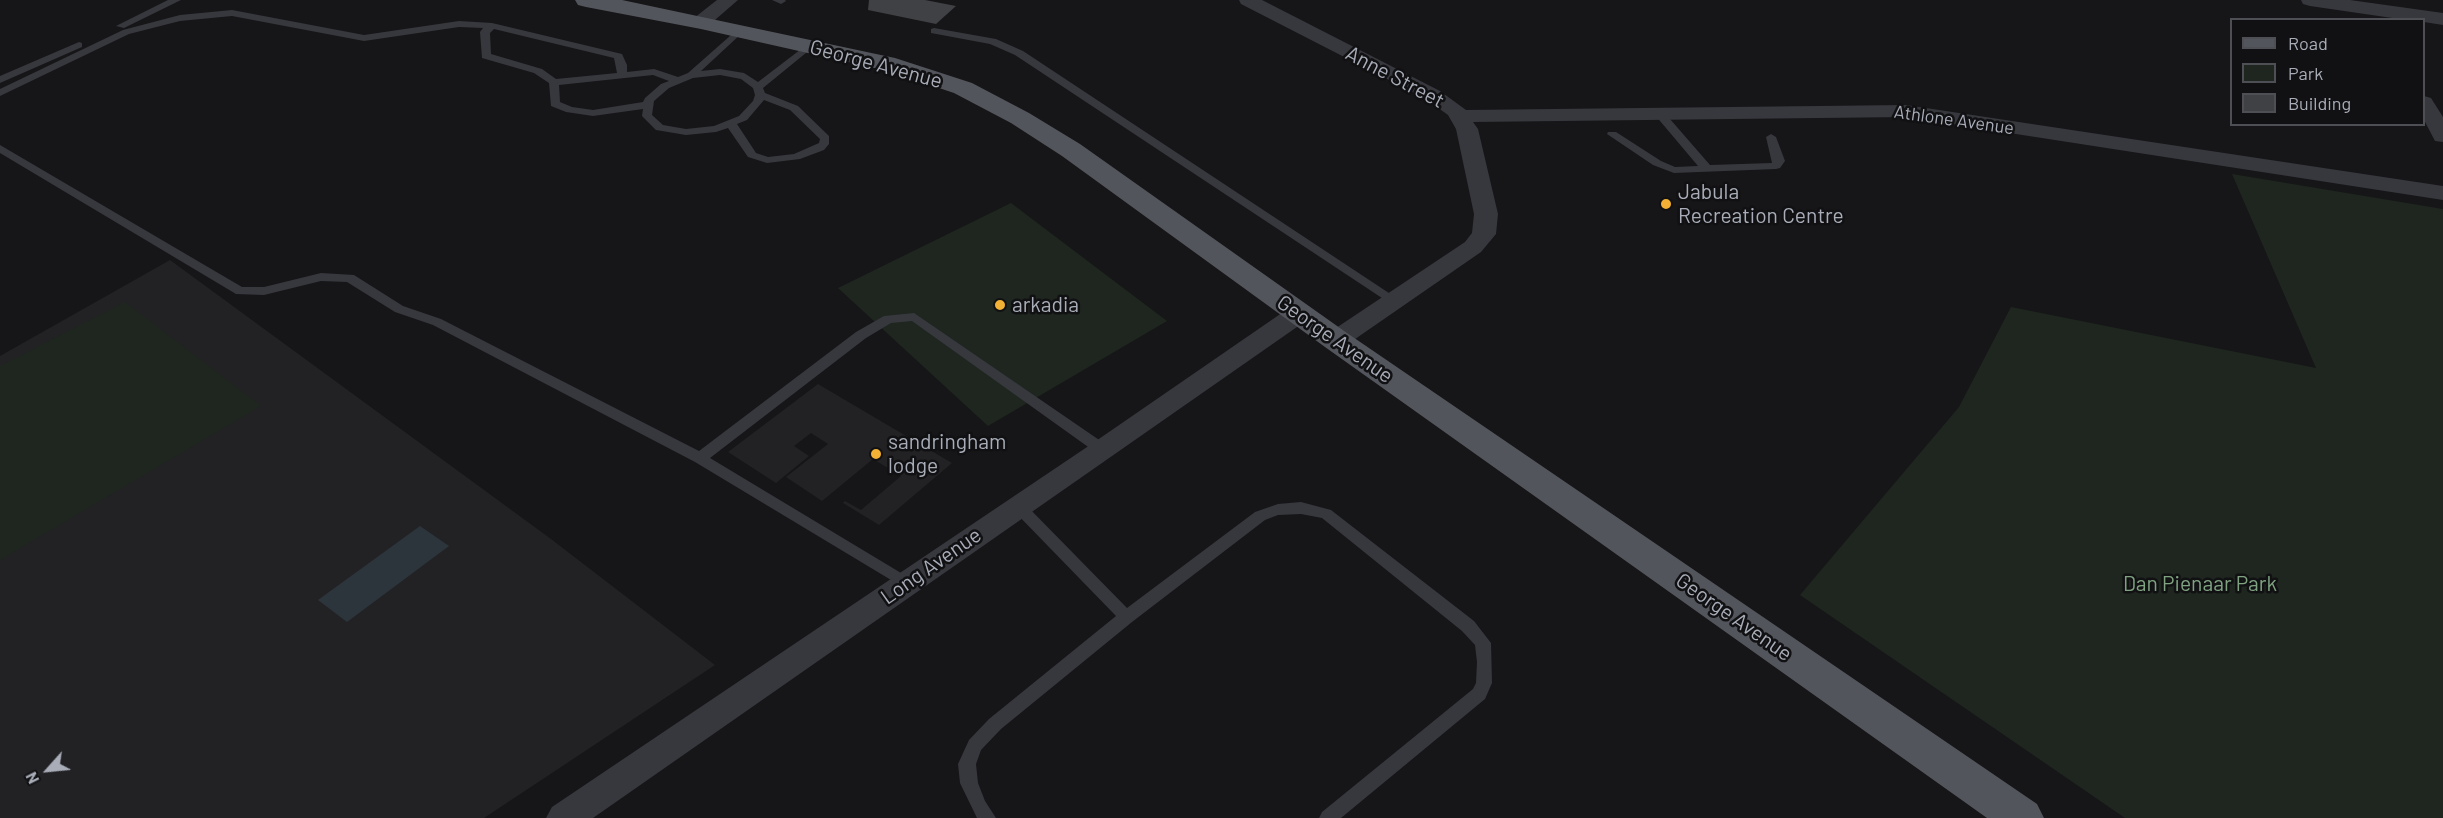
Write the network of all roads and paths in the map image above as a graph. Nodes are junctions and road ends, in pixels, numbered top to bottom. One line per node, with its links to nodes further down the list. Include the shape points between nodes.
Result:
1 (176, 0): 15 (lane)
2 (586, 0): 8 (main road, George Avenue)
3 (729, 0): 8 (street)
4 (1248, 0): 23 (street, Anne Street, via 1433,95)
5 (2310, 0): 6 (street)
6 (2373, 14): 7 (street)
7 (2443, 19)
8 (701, 22): 10 (main road, George Avenue)
9 (492, 26): 13 (lane, via 618,56); 17 (lane, via 485,32 486,56 538,71); 19 (lane, via 459,24 364,38 232,13 204,14 126,32)
10 (739, 31): 12 (main road, George Avenue); 14 (lane)
11 (934, 31): 31 (lane, via 993,41 1019,53)
12 (809, 46): 18 (lane); 32 (main road, George Avenue, via 895,64 990,101 1071,150)
13 (622, 75): 16 (lane, via 654,72); 17 (lane)
14 (691, 75): 16 (lane); 18 (lane, via 733,73 744,76)
15 (0, 80)
16 (677, 80): 21 (lane, via 655,93)
17 (555, 82): 21 (lane, via 555,104 570,110 593,113)
18 (759, 91): 24 (lane, via 752,110); 24 (lane, via 794,108 825,138 824,144 796,157 767,160 752,155)
19 (0, 93)
20 (2425, 104): 26 (street)
21 (646, 105): 24 (lane, via 652,123 672,131 701,132)
22 (1659, 113): 23 (street, Athlone Avenue); 29 (lane); 30 (street, Athlone Avenue, via 1906,111)
23 (1461, 116): 31 (street, Anne Street, via 1484,203 1486,228 1473,247)
24 (731, 124)
25 (1612, 134): 29 (lane, via 1665,167)
26 (2443, 136)
27 (1771, 137): 29 (lane, via 1779,161 1776,166)
28 (0, 148): 35 (lane, via 240,291 264,291 321,277 350,278 399,309 437,322)
29 (1707, 170)
30 (2443, 193)
31 (1395, 301): 33 (street, Anne Street)
32 (1298, 314): 33 (main road, George Avenue); 34 (street, Long Avenue)
33 (1336, 340): 42 (main road, George Avenue)
34 (1103, 450): 35 (lane, via 914,317 888,319 861,335); 36 (street, Long Avenue)
35 (699, 458): 37 (lane)
36 (1018, 506): 37 (street, Long Avenue); 38 (lane)
37 (906, 583): 39 (street, Long Avenue)
38 (1126, 617): 40 (lane, via 995,724 975,745 967,764 969,783); 41 (lane, via 1260,516 1301,508 1326,514 1467,626 1483,643 1484,682 1479,694)
39 (564, 818)
40 (987, 818)
41 (1328, 818)
42 (2022, 818)

